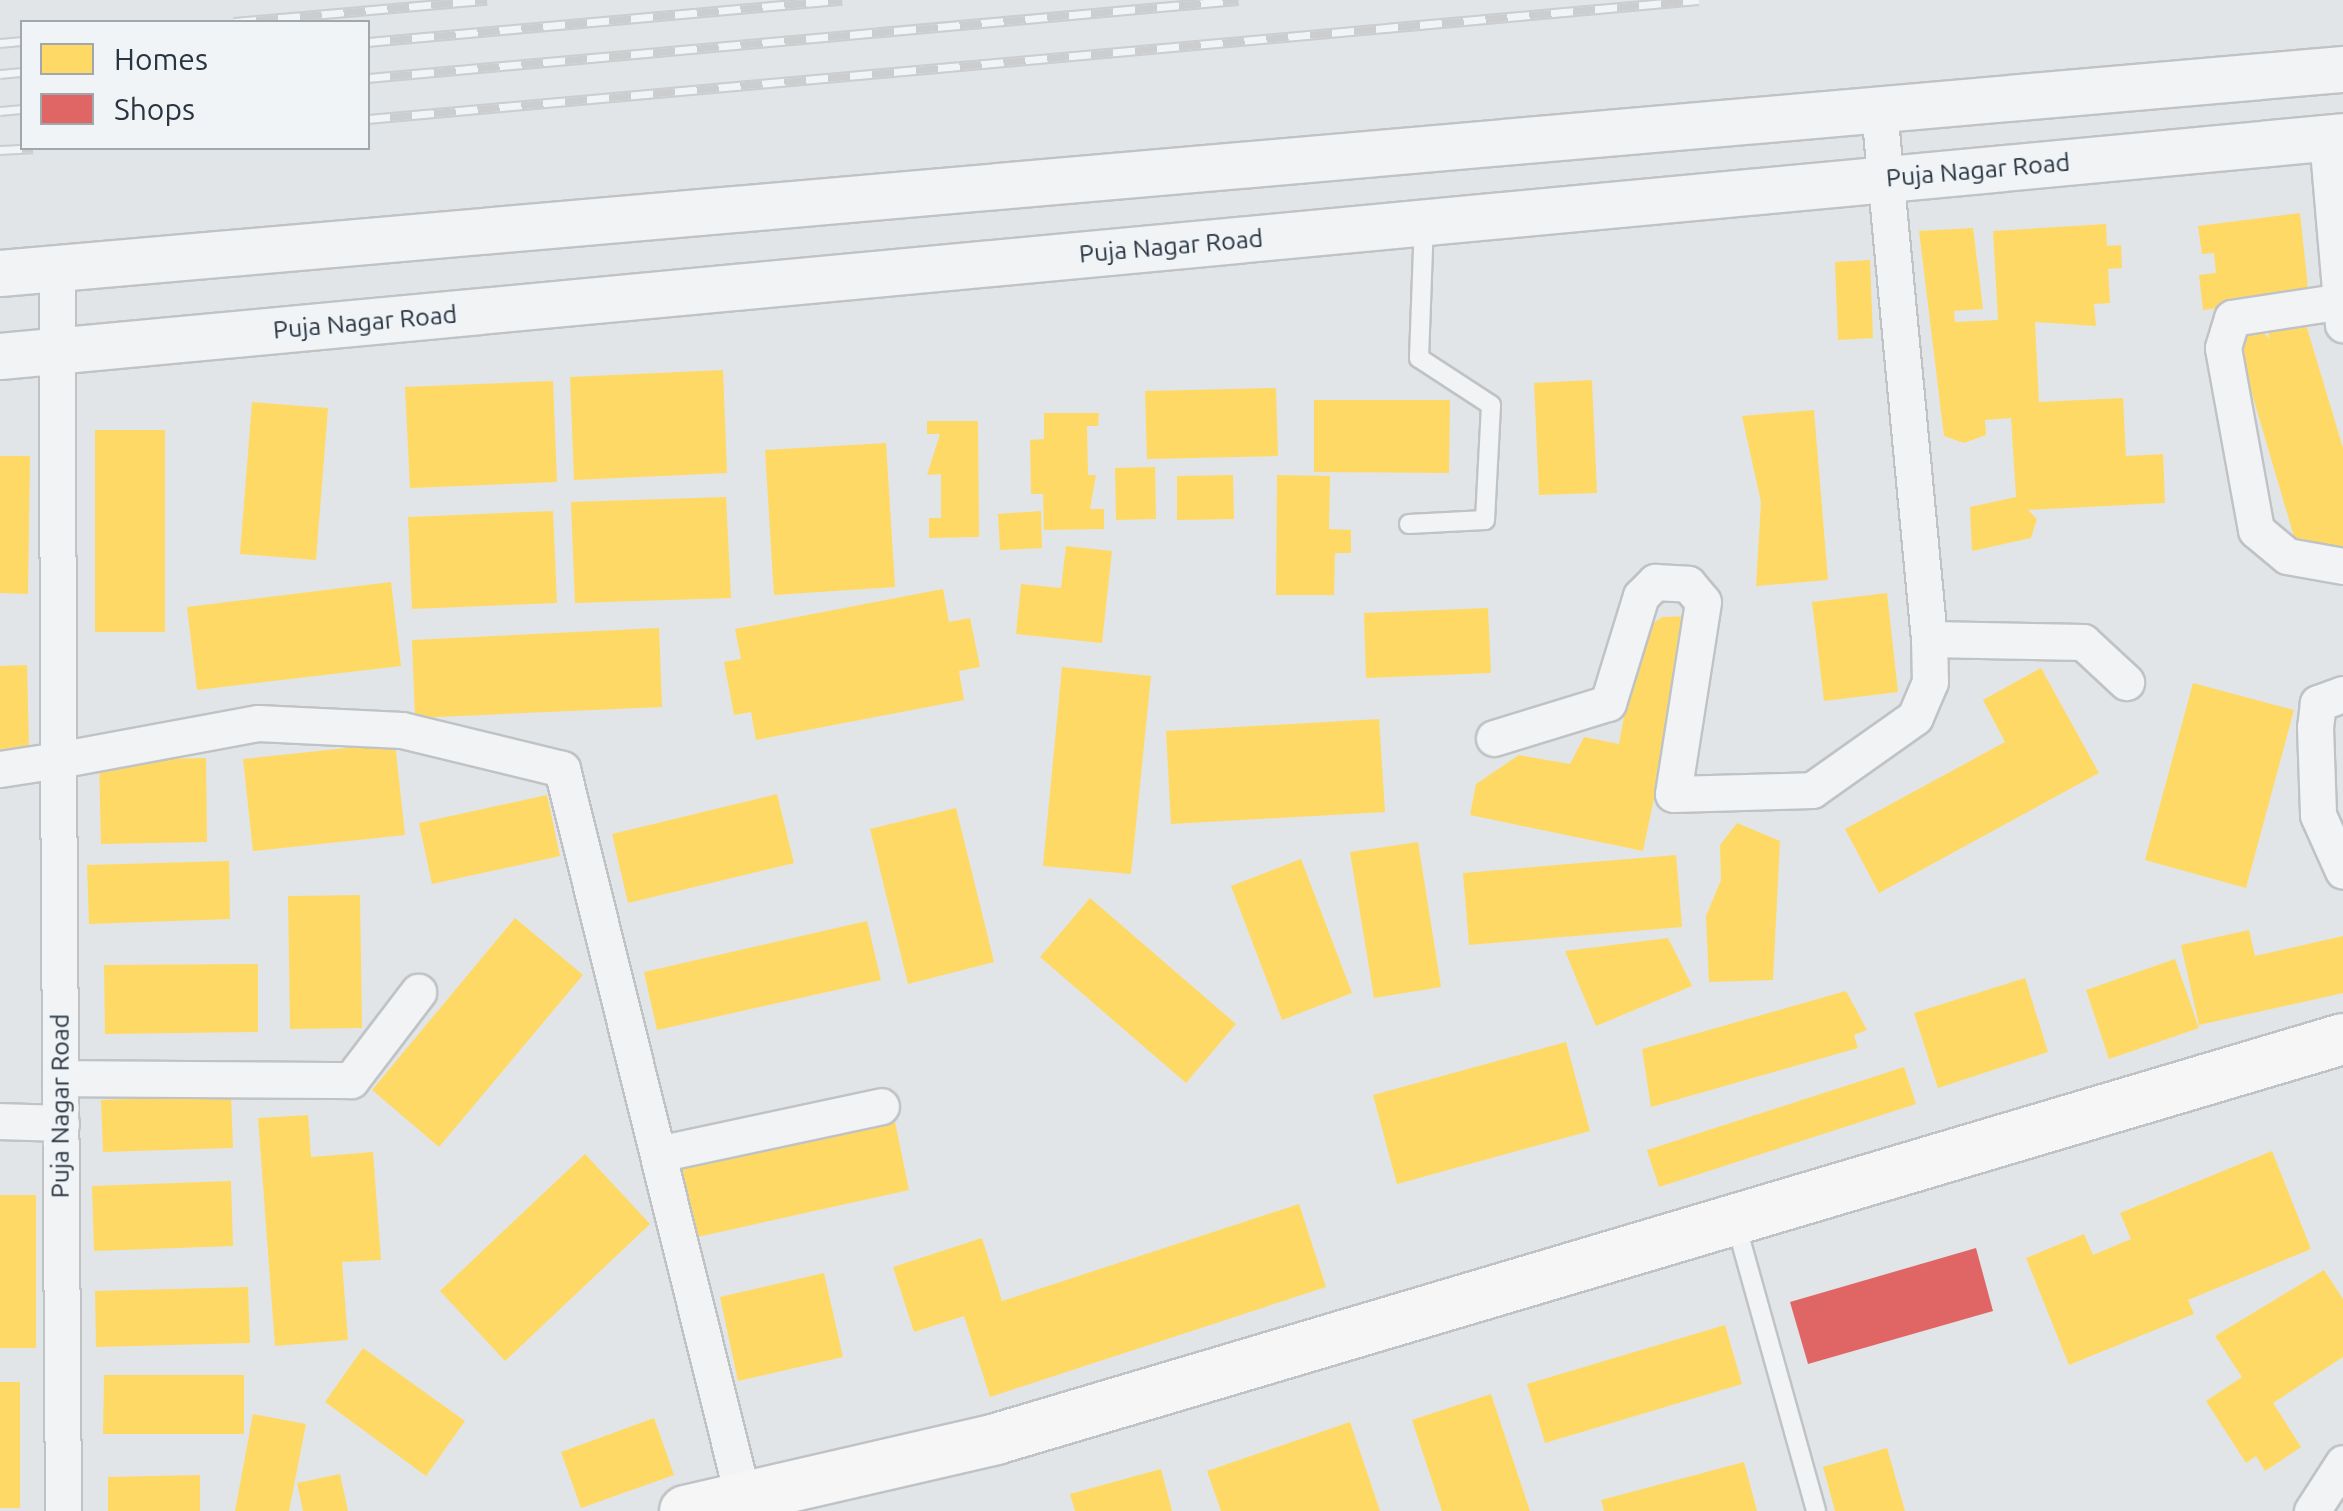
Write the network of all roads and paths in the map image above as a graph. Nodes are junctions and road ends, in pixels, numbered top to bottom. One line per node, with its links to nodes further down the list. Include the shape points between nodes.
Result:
1 (2343, 70): 2 (street)
2 (1879, 110): 4 (street); 6 (street)
3 (2335, 137): 4 (street, Puja Nagar Road); 8 (street)
4 (1885, 179): 5 (street, Puja Nagar Road); 13 (street)
5 (1424, 222): 9 (street, Puja Nagar Road); 11 (lane, via 1419,358 1491,404 1484,520)
6 (57, 268): 7 (street); 9 (street, Puja Nagar Road)
7 (0, 272)
8 (2340, 313): 12 (street, via 2232,318 2223,348 2256,530 2287,556)
9 (55, 352): 10 (street, Puja Nagar Road); 17 (street, Puja Nagar Road)
10 (0, 356)
11 (1409, 524)
12 (2343, 566)
13 (1929, 640): 14 (street, via 2083,642); 16 (street, via 1930,682 1916,717 1812,790 1670,791 1703,602 1688,584 1645,588 1608,703)
14 (2126, 682)
15 (2343, 694): 19 (street, via 2318,704 2315,727 2318,816)
16 (1494, 738)
17 (58, 760): 18 (street); 22 (street, Puja Nagar Road); 26 (street, via 258,723 402,730 562,769)
18 (0, 768)
19 (2343, 871)
20 (418, 992): 22 (street, via 351,1080)
21 (2343, 1039): 27 (main road)
22 (60, 1078): 25 (street, Puja Nagar Road)
23 (881, 1106): 26 (street)
24 (0, 1122): 25 (street)
25 (61, 1123): 30 (street, Puja Nagar Road)
26 (658, 1154): 29 (street)
27 (1736, 1224): 29 (main road, via 996,1440); 32 (lane)
28 (2343, 1462): 33 (street)
29 (743, 1498): 31 (main road)
30 (64, 1511)
31 (685, 1511)
32 (1816, 1511)
33 (2312, 1511)

